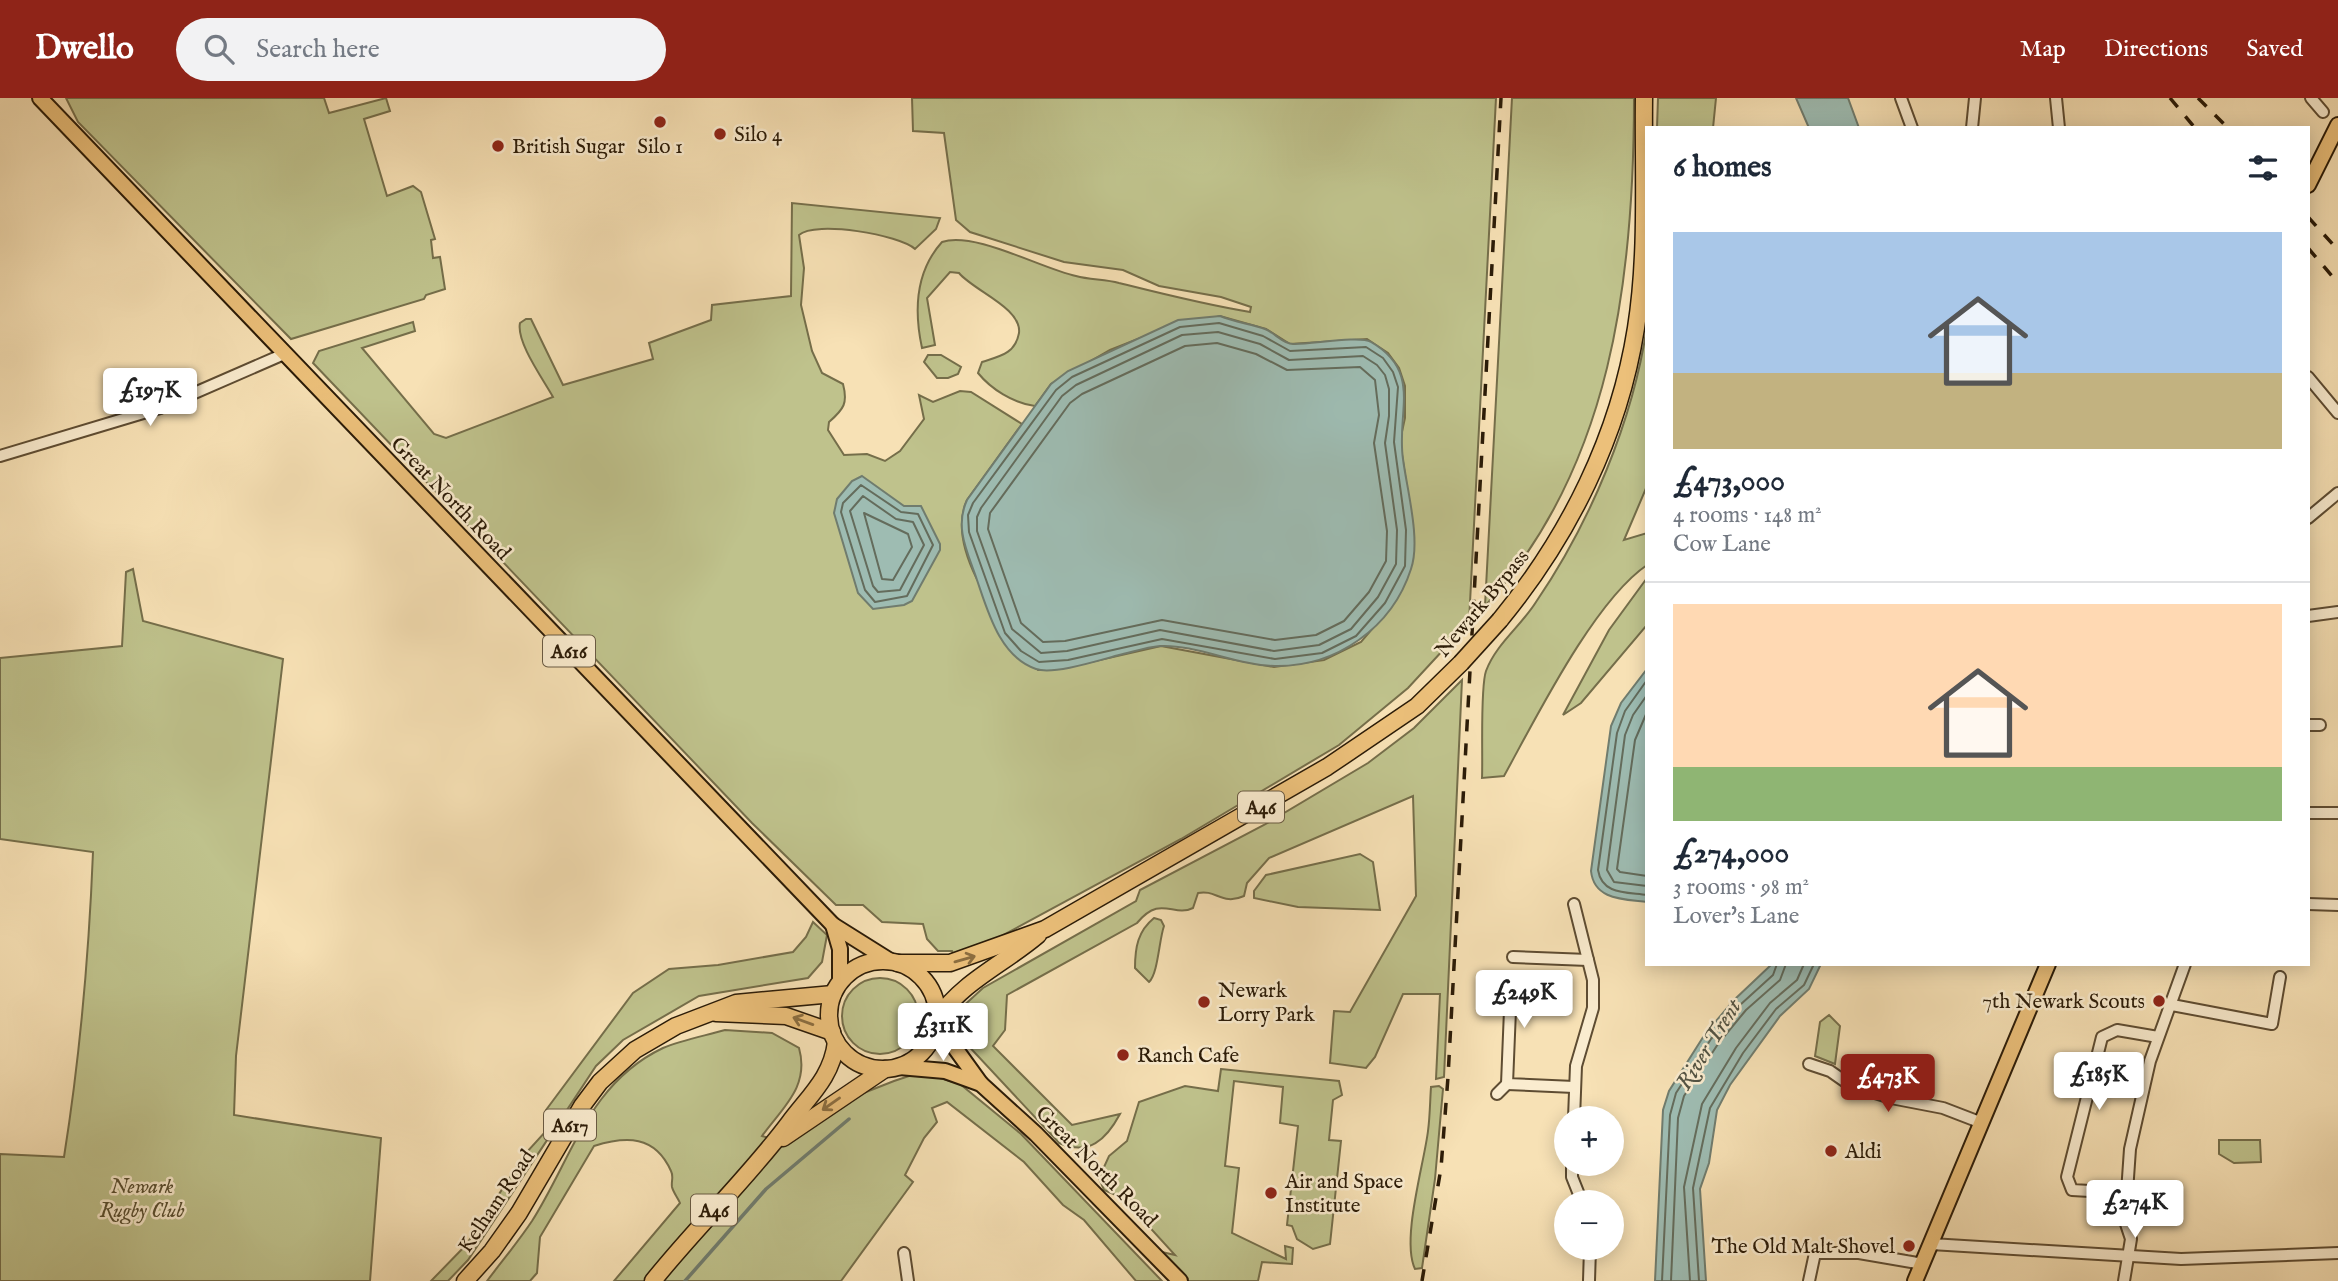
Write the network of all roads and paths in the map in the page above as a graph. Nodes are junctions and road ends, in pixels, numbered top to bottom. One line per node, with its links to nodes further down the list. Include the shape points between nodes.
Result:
1 (40, 98): 13 (main road, Great North Road / A616)
2 (1644, 98): 27 (highway, Newark Bypass / A46, bridge, via 1642,270 1636,327 1601,451 1543,566 1500,620 1417,706 1327,767)
3 (1901, 98): 9 (street)
4 (1975, 98): 10 (street)
5 (2056, 98): 11 (street)
6 (2311, 98): 7 (street)
7 (2323, 112)
8 (2338, 125): 12 (main road)
9 (1911, 126)
10 (1972, 126)
11 (2059, 126)
12 (2310, 181)
13 (284, 354): 16 (street, via 160,408); 26 (main road, Great North Road / A616)
14 (2310, 379): 15 (street)
15 (2338, 413)
16 (0, 456)
17 (2338, 493): 18 (street)
18 (2310, 516)
19 (2338, 612): 20 (street)
20 (2310, 616)
21 (2310, 813): 22 (street)
22 (2338, 813)
23 (1574, 904): 29 (street)
24 (2310, 904): 25 (street)
25 (2338, 905)
26 (833, 925): 30 (main road, Great North Road / A616); 34 (main road, via 840,949)
27 (1045, 929): 30 (highway, Newark Bypass / A46, one-way to 27, via 950,963); 38 (highway, Newark Bypass / A46, via 962,989)
28 (1513, 957): 29 (street)
29 (1588, 960): 45 (street, via 1593,1008)
30 (895, 962): 34 (highway, via 863,964); 38 (highway, via 918,974 929,987)
31 (2047, 966): 48 (main road)
32 (2184, 966): 35 (street)
33 (2280, 977): 35 (street, via 2272,1024)
34 (836, 988): 37 (highway, Kelham Road / A617, via 746,1002); 39 (highway, via 829,1013)
35 (2172, 1005): 40 (street)
36 (1510, 1010): 44 (street)
37 (716, 1013): 39 (highway, Kelham Road / A617, one-way to 37, via 786,1016); 57 (highway, Kelham Road / A617, via 656,1037 600,1082 519,1213)
38 (937, 1021): 42 (highway, via 923,1052); 43 (main road, Great North Road)
39 (834, 1037): 42 (highway, via 857,1062); 49 (highway, A46, via 830,1069)
40 (2158, 1037): 50 (street, via 2130,1149); 50 (street, via 2116,1030 2102,1037 2067,1177 2072,1190)
41 (1809, 1064): 48 (street, via 1850,1086 1943,1108)
42 (892, 1068): 43 (main road, Great North Road, via 945,1071); 49 (highway, A46, one-way to 49)
43 (981, 1084): 60 (main road, Great North Road, via 1037,1134)
44 (1507, 1084): 45 (street); 46 (street)
45 (1574, 1087): 47 (street)
46 (1497, 1094)
47 (1574, 1106)
48 (1982, 1123): 51 (main road)
49 (778, 1141): 58 (highway, A46)
50 (2126, 1193): 54 (street)
51 (1931, 1244): 54 (street); 56 (main road)
52 (2338, 1252): 54 (street, via 2181,1259)
53 (904, 1253): 59 (street)
54 (2130, 1255): 64 (street)
55 (1590, 1260): 61 (street)
56 (1923, 1264): 62 (street, via 1859,1253 1815,1253); 63 (main road)
57 (465, 1281)
58 (653, 1281)
59 (908, 1281)
60 (1180, 1281)
61 (1589, 1281)
62 (1809, 1281)
63 (1915, 1281)
64 (2124, 1281)

